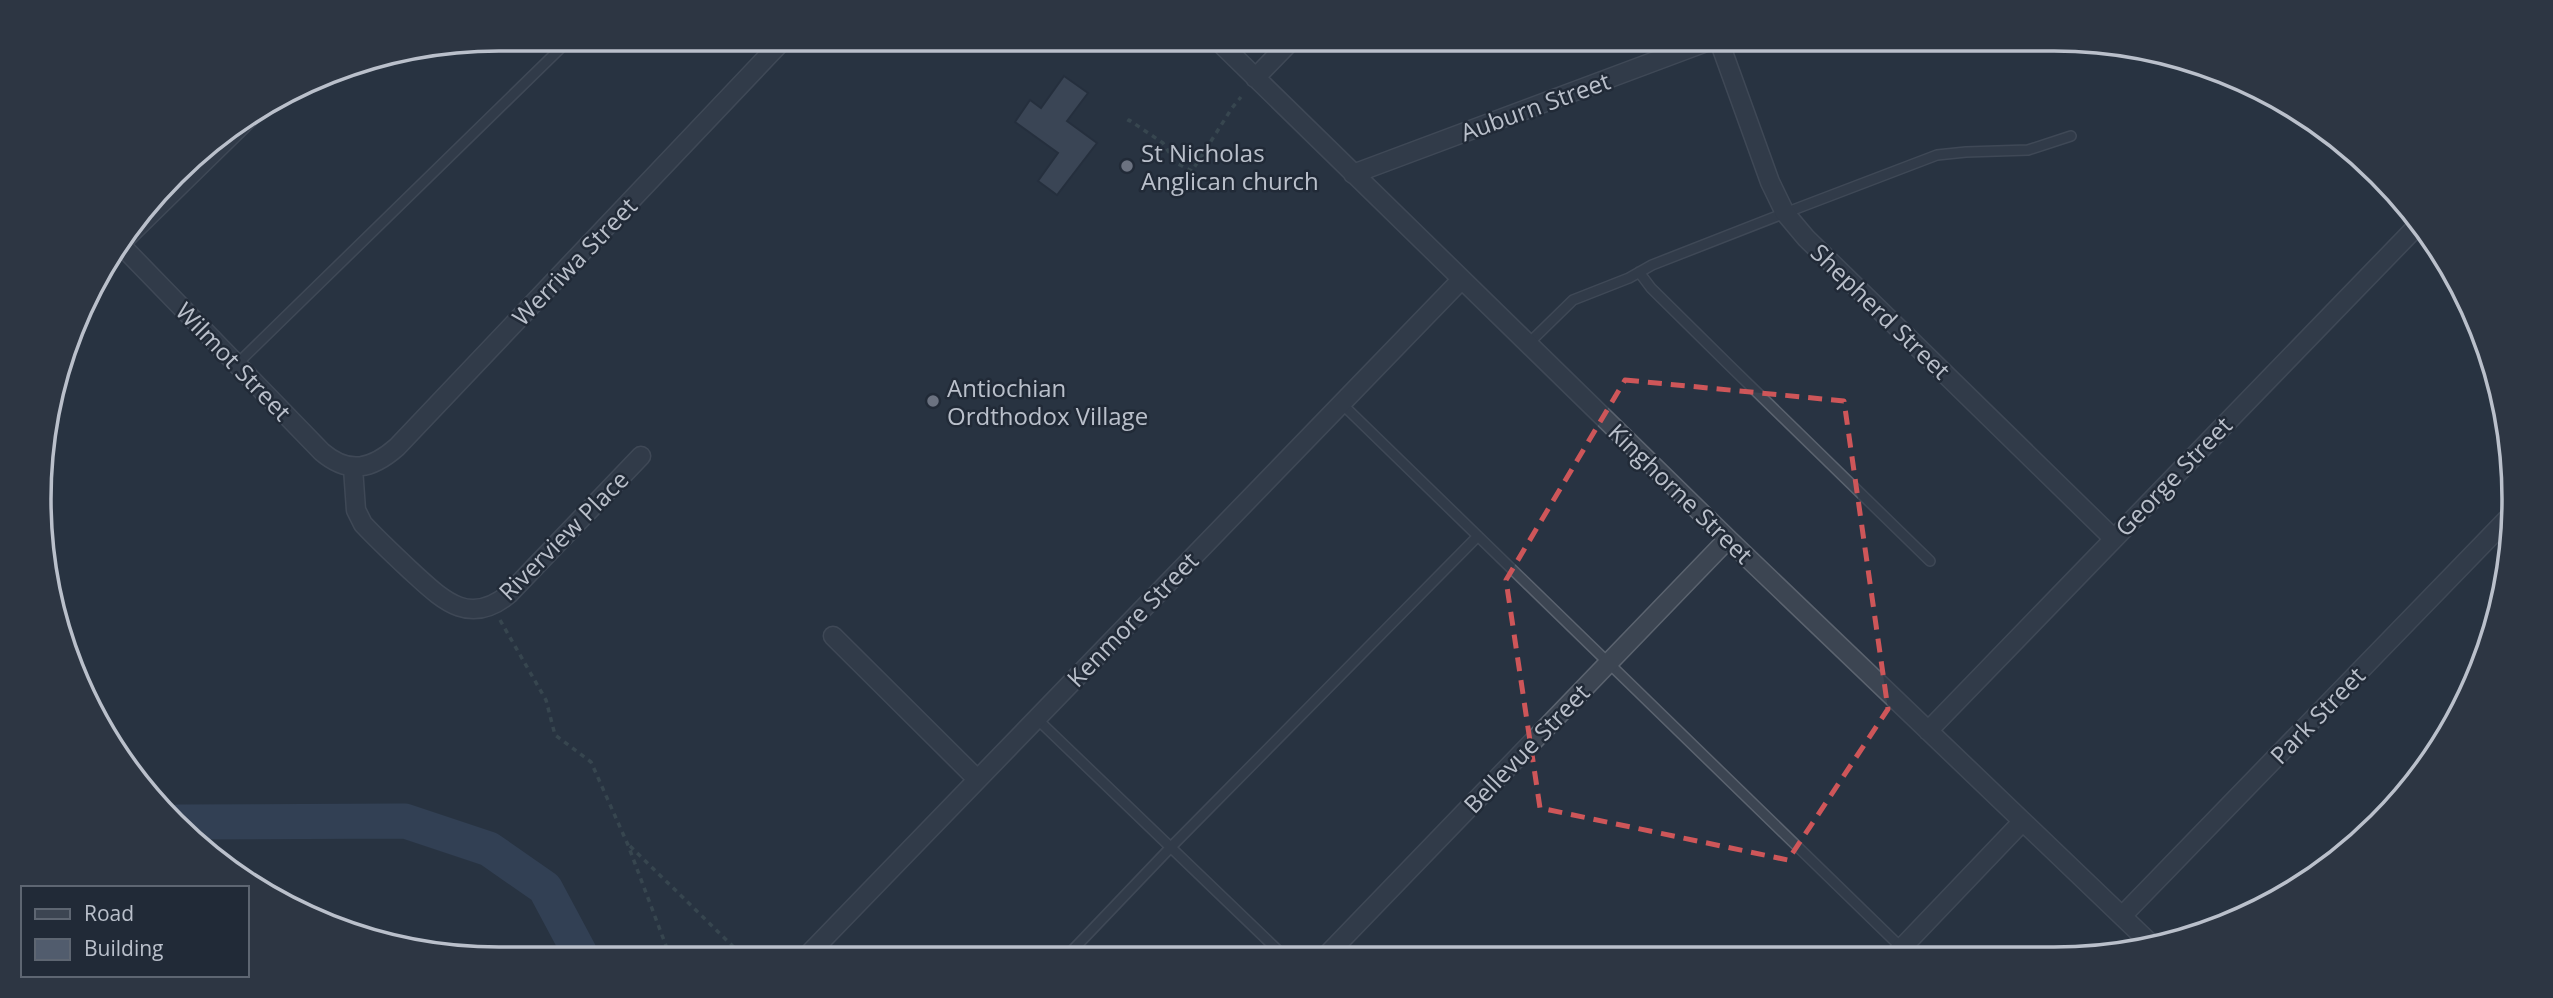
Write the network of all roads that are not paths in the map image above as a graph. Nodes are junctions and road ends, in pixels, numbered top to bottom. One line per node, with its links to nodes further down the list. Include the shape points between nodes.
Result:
1 (558, 51): 18 (lane)
2 (773, 51): 21 (street, Werriwa Street, via 397,447 377,462)
3 (1228, 51): 7 (street, Kinghorne Street)
4 (1281, 51): 7 (street)
5 (1683, 51): 10 (street, Auburn Street)
6 (1723, 51): 12 (street, Shepherd Street)
7 (1255, 78): 10 (street, Kinghorne Street)
8 (2071, 136): 12 (lane, via 2028,150 1937,155)
9 (210, 156): 11 (street)
10 (1353, 174): 16 (street, Kinghorne Street)
11 (159, 206)
12 (1785, 213): 15 (lane); 24 (street, Shepherd Street)
13 (2413, 230): 24 (street, George Street)
14 (126, 250): 18 (street, Wilmot Street)
15 (1639, 272): 17 (lane, via 1573,300); 26 (lane)
16 (1461, 279): 17 (street, Kinghorne Street); 19 (street, Kenmore Street)
17 (1528, 344): 25 (street, Kinghorne Street)
18 (237, 364): 21 (street, Wilmot Street, via 322,452)
19 (1340, 402): 23 (lane); 29 (street, Kenmore Street)
20 (640, 456): 21 (street, Riverview Place, via 509,594 492,606 468,610 446,602 358,518)
21 (353, 468)
22 (2501, 525): 34 (street, Park Street)
23 (1478, 536): 28 (lane); 33 (lane)
24 (2113, 538): 30 (street, George Street)
25 (1728, 539): 28 (street, Bellevue Street); 30 (street, Kinghorne Street)
26 (1930, 561)
27 (833, 636): 31 (street)
28 (1607, 663): 39 (street, Bellevue Street); 40 (lane)
29 (1036, 718): 31 (street, Kenmore Street); 33 (lane)
30 (1928, 731): 32 (street, Kinghorne Street)
31 (977, 779): 36 (street, Kenmore Street)
32 (2022, 822): 34 (street, Kinghorne Street); 41 (street)
33 (1171, 846): 37 (lane); 38 (lane)
34 (2122, 916): 35 (street, Kinghorne Street)
35 (2145, 938)
36 (816, 947)
37 (1075, 947)
38 (1275, 947)
39 (1335, 947)
40 (1896, 947)
41 (1907, 947)

